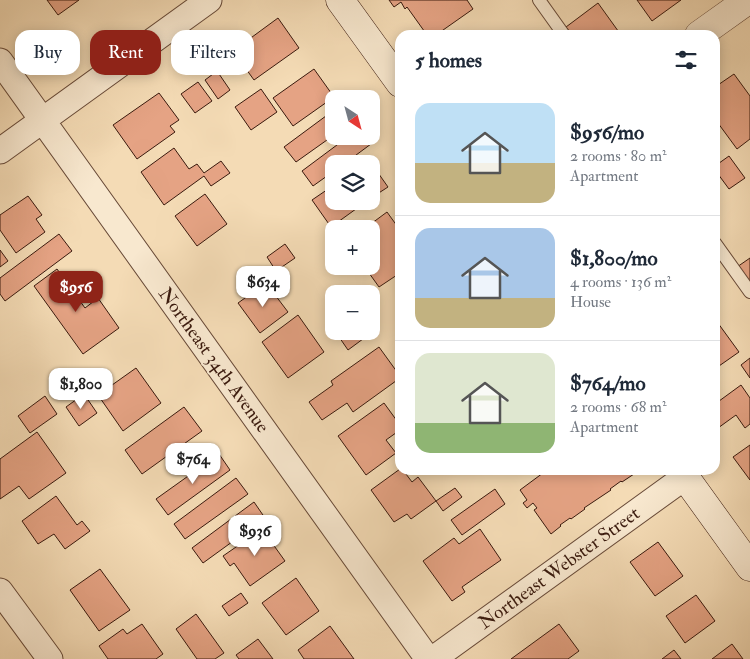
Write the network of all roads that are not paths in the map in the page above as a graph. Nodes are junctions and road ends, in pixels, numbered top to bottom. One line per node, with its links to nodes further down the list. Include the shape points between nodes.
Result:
1 (209, 0): 9 (street)
2 (340, 0): 8 (main road)
3 (539, 0): 5 (lane)
4 (745, 5): 6 (main road)
5 (560, 30)
6 (707, 30)
7 (0, 61): 9 (street, Northeast 34th Avenue)
8 (395, 76)
9 (43, 121): 10 (street); 18 (street, Northeast 34th Avenue)
10 (0, 151)
11 (720, 251): 12 (lane)
12 (750, 292)
13 (680, 475): 19 (street, Northeast Webster Street)
14 (684, 475): 15 (main road)
15 (750, 567)
16 (0, 591): 17 (street)
17 (50, 659)
18 (428, 659)
19 (433, 659)

